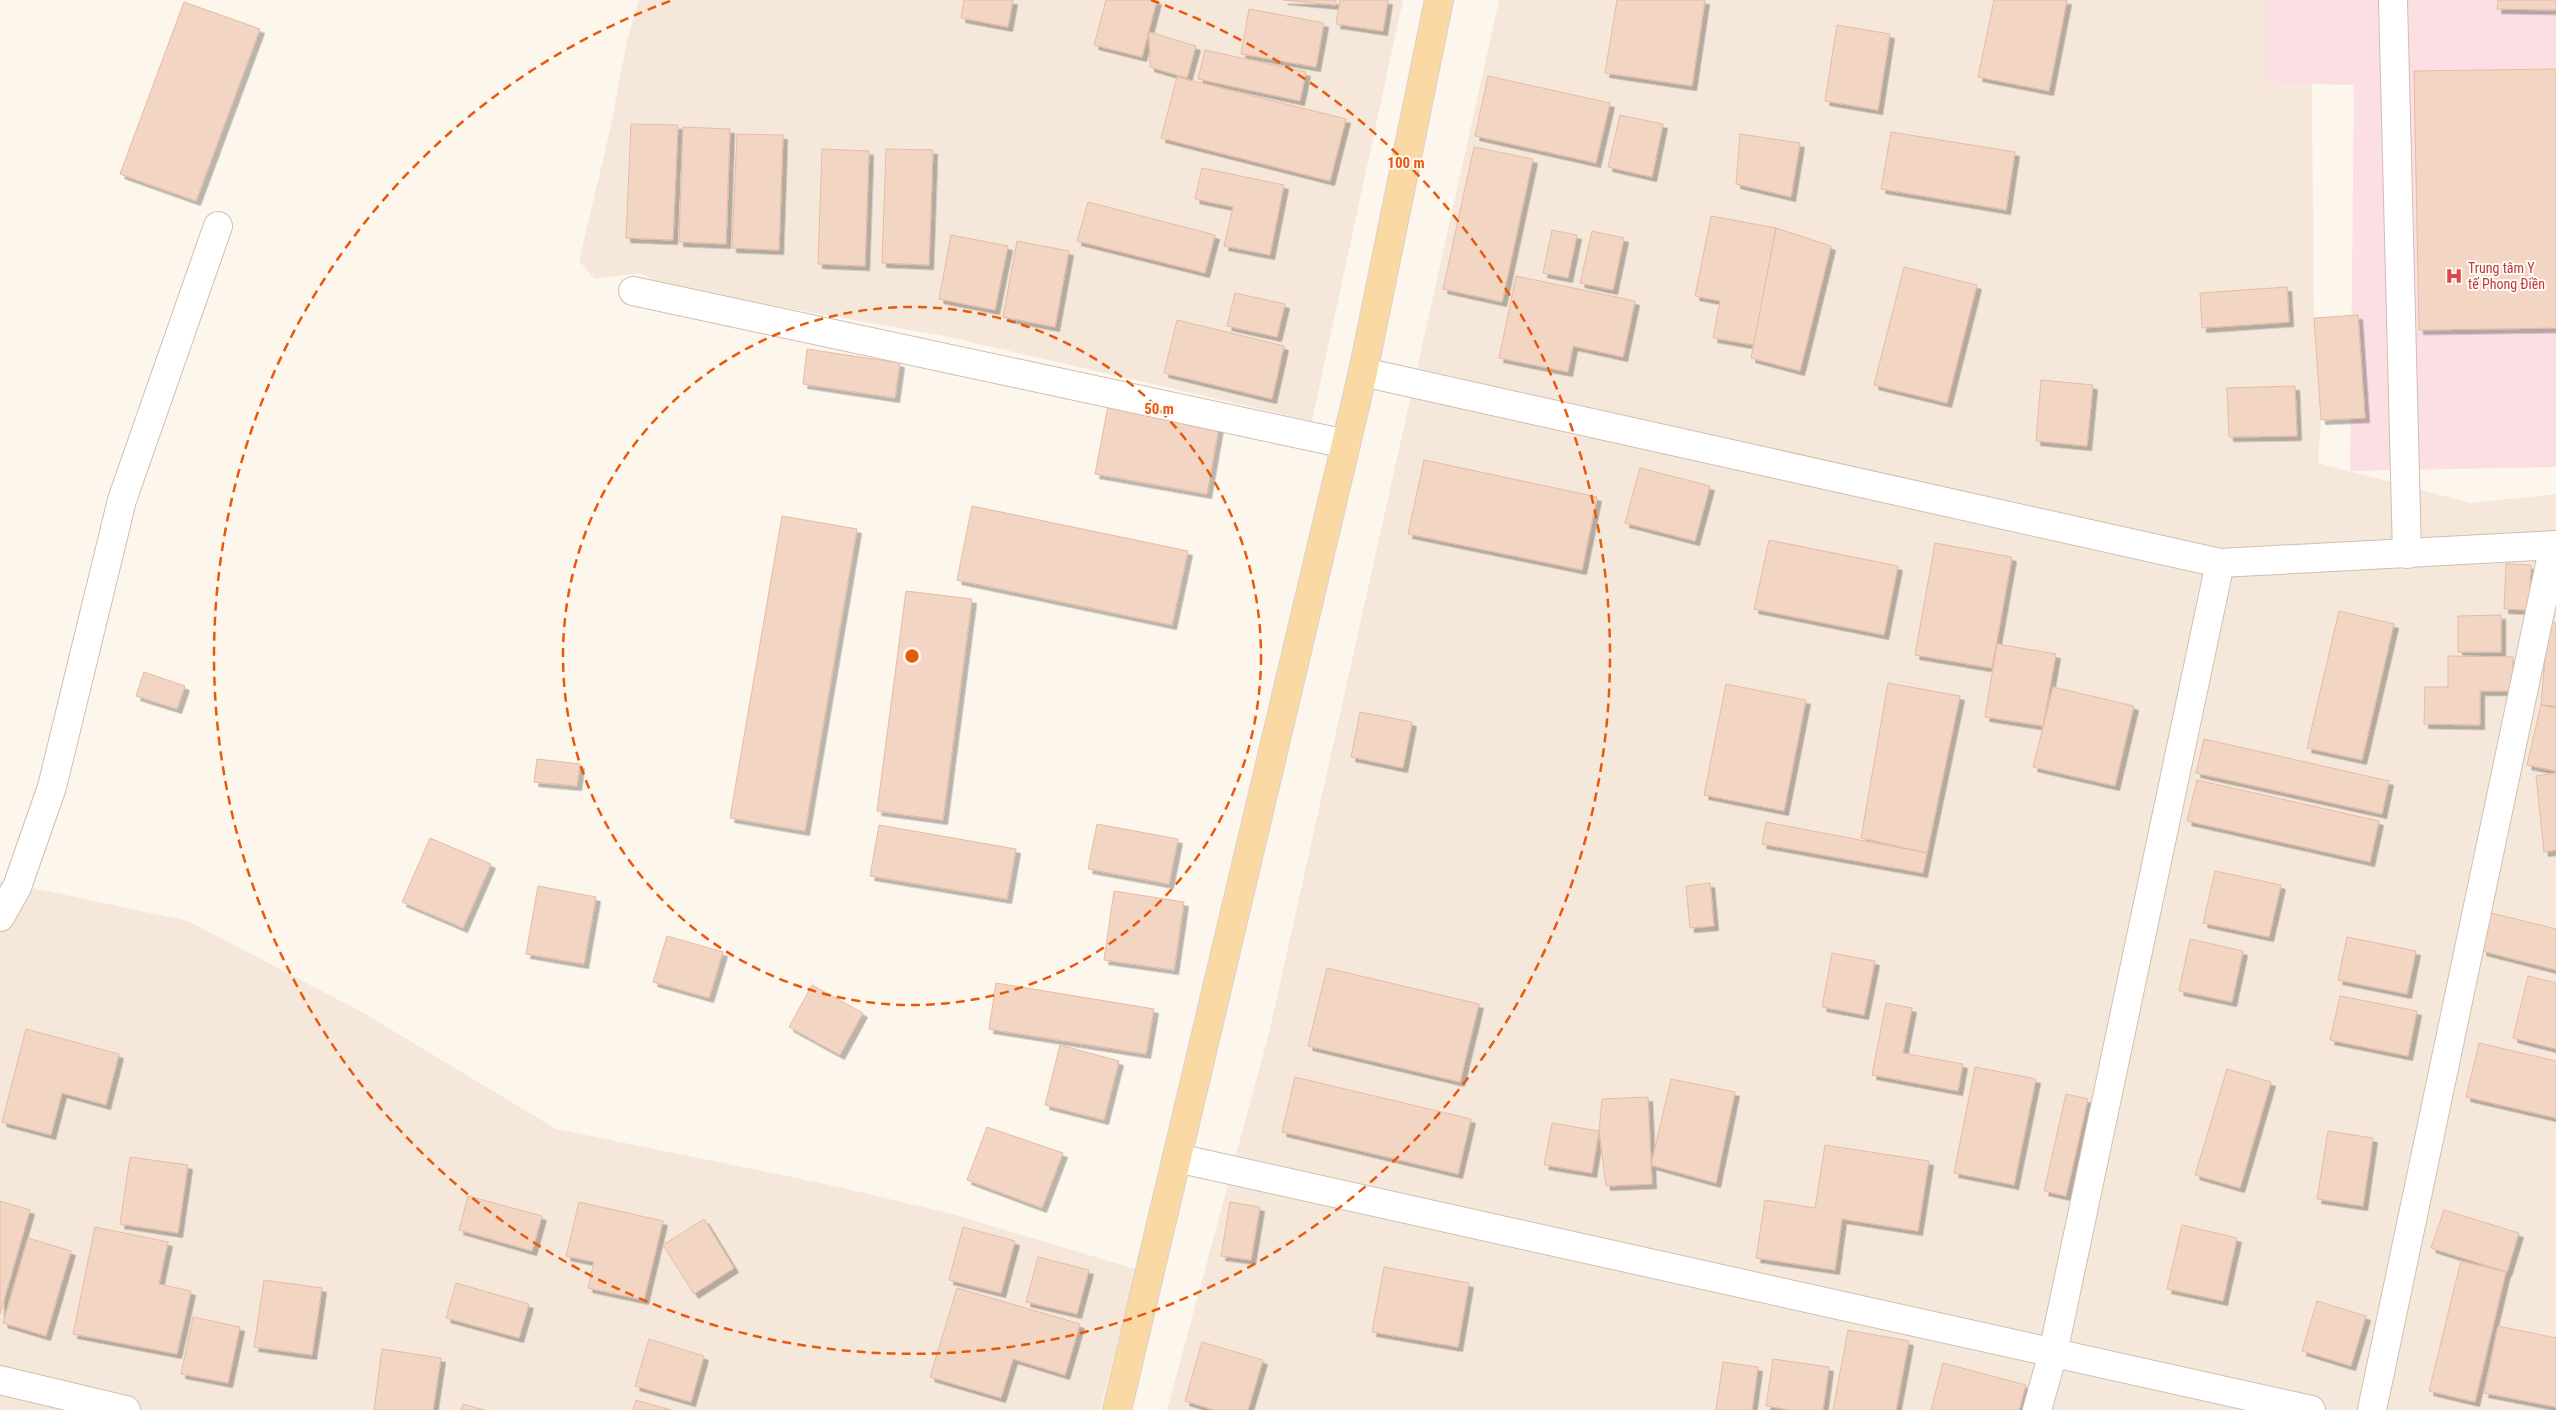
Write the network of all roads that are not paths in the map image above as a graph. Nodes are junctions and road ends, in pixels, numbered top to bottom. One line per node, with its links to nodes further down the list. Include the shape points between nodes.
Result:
1 (1439, 0): 5 (main road)
2 (2393, 0): 8 (street)
3 (218, 226): 10 (street, via 122,500 52,787 17,887)
4 (633, 290): 6 (street)
5 (1363, 372): 6 (main road); 9 (street)
6 (1346, 444): 11 (main road)
7 (2555, 545): 8 (street); 18 (street)
8 (2407, 554): 9 (street)
9 (2220, 563): 12 (street)
10 (0, 917)
11 (1177, 1158): 12 (street); 15 (main road)
12 (2053, 1353): 16 (street); 17 (street)
13 (0, 1380): 14 (street)
14 (126, 1410)
15 (1117, 1410)
16 (2037, 1410)
17 (2311, 1410)
18 (2372, 1410)

